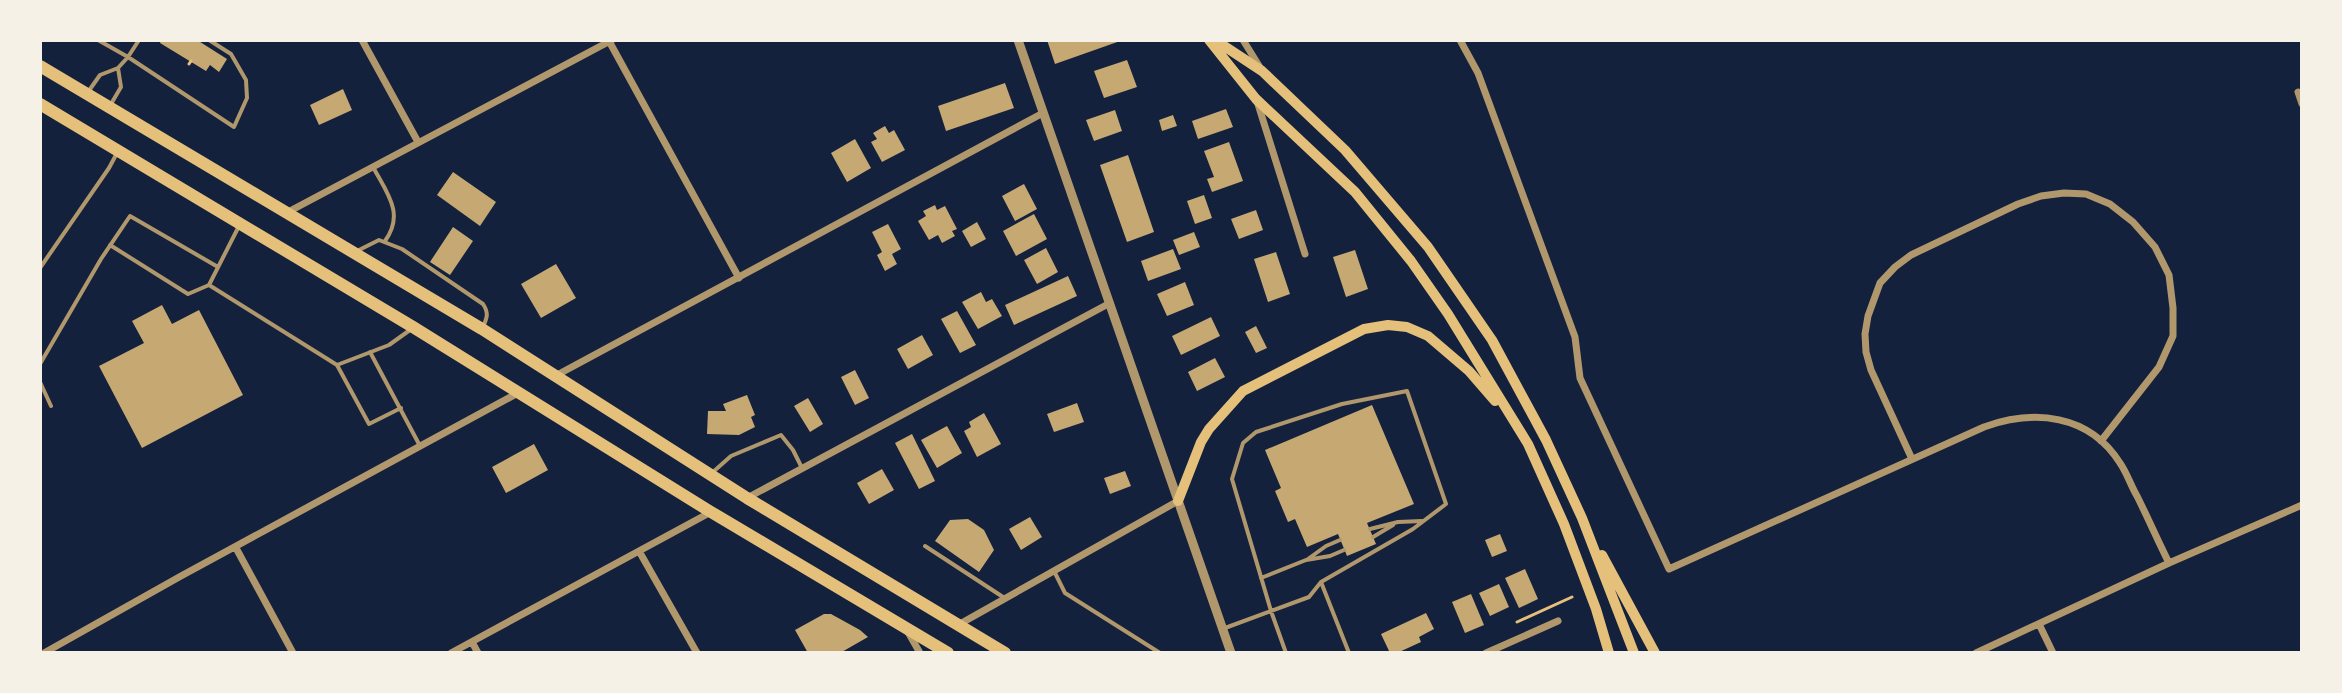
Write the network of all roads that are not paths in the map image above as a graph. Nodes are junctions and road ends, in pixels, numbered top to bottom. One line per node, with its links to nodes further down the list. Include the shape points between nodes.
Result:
1 (98, 40): 13 (lane)
2 (139, 40): 13 (lane)
3 (209, 40): 13 (lane, via 231,54 246,80 247,98 234,127)
4 (362, 40): 24 (street)
5 (585, 40): 12 (street)
6 (1018, 40): 23 (street)
7 (1209, 40): 19 (main road)
8 (1215, 40): 16 (main road)
9 (1243, 40): 16 (street)
10 (1460, 40): 51 (street, via 1478,73 1575,337 1580,378 1669,569)
11 (610, 41): 12 (street); 35 (street)
12 (591, 51): 24 (street)
13 (128, 57): 15 (lane)
14 (40, 66): 18 (highway)
15 (118, 68): 18 (lane, via 100,75); 22 (lane, via 121,87)
16 (1262, 71): 58 (main road, via 1345,150 1428,247 1492,340)
17 (2298, 92): 21 (street)
18 (87, 93): 22 (highway)
19 (1256, 99): 32 (street); 49 (main road, via 1355,192 1411,261)
20 (40, 104): 25 (highway)
21 (2302, 104)
22 (110, 106): 27 (highway)
23 (1043, 113): 35 (street); 37 (street)
24 (418, 142): 26 (street)
25 (118, 151): 28 (highway); 34 (lane)
26 (373, 166): 27 (street); 29 (lane, via 395,212)
27 (288, 212): 31 (highway)
28 (240, 224): 33 (lane); 38 (highway)
29 (385, 241): 31 (lane); 39 (lane, via 483,304 487,319)
30 (110, 245): 33 (lane, via 130,216); 36 (lane, via 188,294); 41 (lane)
31 (355, 252): 39 (highway)
32 (1305, 254)
33 (218, 267): 36 (lane)
34 (40, 268)
35 (739, 278): 43 (street)
36 (209, 285): 42 (lane)
37 (1110, 303): 52 (street); 55 (street)
38 (413, 327): 40 (lane); 45 (highway)
39 (482, 329): 43 (highway)
40 (370, 352): 42 (lane); 47 (lane)
41 (40, 364)
42 (337, 365): 47 (lane, via 369,424)
43 (557, 375): 53 (highway)
44 (40, 382): 46 (lane)
45 (520, 392): 50 (street); 57 (highway)
46 (51, 406)
47 (401, 408): 50 (lane)
48 (2101, 441): 51 (street, via 2080,427 2030,416 2005,419); 51 (street, via 2159,367 2173,336 2169,275 2155,247 2110,204 2086,194 2064,193 2018,204 1911,255 1880,283 1868,316 1866,352); 69 (street, via 2120,462)
49 (1528, 444): 55 (main road, via 1454,357 1428,336 1388,325 1364,329 1243,391 1201,442); 94 (main road, via 1564,524)
50 (421, 448): 65 (street)
51 (1912, 459)
52 (802, 468): 53 (lane, via 781,435 731,456); 54 (street)
53 (711, 474): 54 (highway)
54 (747, 498): 77 (highway)
55 (1178, 501): 70 (street); 79 (street)
56 (2302, 505): 69 (street)
57 (711, 512): 67 (street); 78 (highway)
58 (1582, 518): 95 (main road); 96 (main road)
59 (1424, 521): 60 (lane); 71 (lane, via 1446,504 1407,391 1342,404 1256,432 1243,443 1232,479); 72 (lane)
60 (1398, 522): 61 (lane); 62 (lane)
61 (1370, 529)
62 (1373, 537)
63 (1340, 540): 68 (lane)
64 (925, 546): 73 (lane)
65 (236, 548): 82 (street); 83 (street)
66 (1344, 550): 68 (lane)
67 (639, 551): 80 (street); 86 (street)
68 (1306, 560): 71 (lane)
69 (2169, 563): 76 (street)
70 (1054, 571): 73 (street); 90 (lane, via 1065,593)
71 (1261, 578): 74 (lane)
72 (1321, 582): 74 (lane, via 1309,597); 92 (lane)
73 (1005, 599): 77 (street)
74 (1271, 611): 79 (lane); 91 (lane)
75 (1558, 621): 93 (street)
76 (2039, 624): 97 (street); 98 (street)
77 (958, 625): 89 (highway)
78 (905, 627): 87 (street); 88 (highway)
79 (1223, 629): 81 (street)
80 (472, 642): 84 (street); 85 (street)
81 (1230, 652)
82 (44, 653)
83 (293, 653)
84 (451, 653)
85 (478, 653)
86 (697, 653)
87 (920, 653)
88 (948, 653)
89 (1005, 653)
90 (1160, 653)
91 (1286, 653)
92 (1349, 653)
93 (1486, 653)
94 (1609, 653)
95 (1634, 653)
96 (1655, 653)
97 (1976, 653)
98 (2053, 653)

